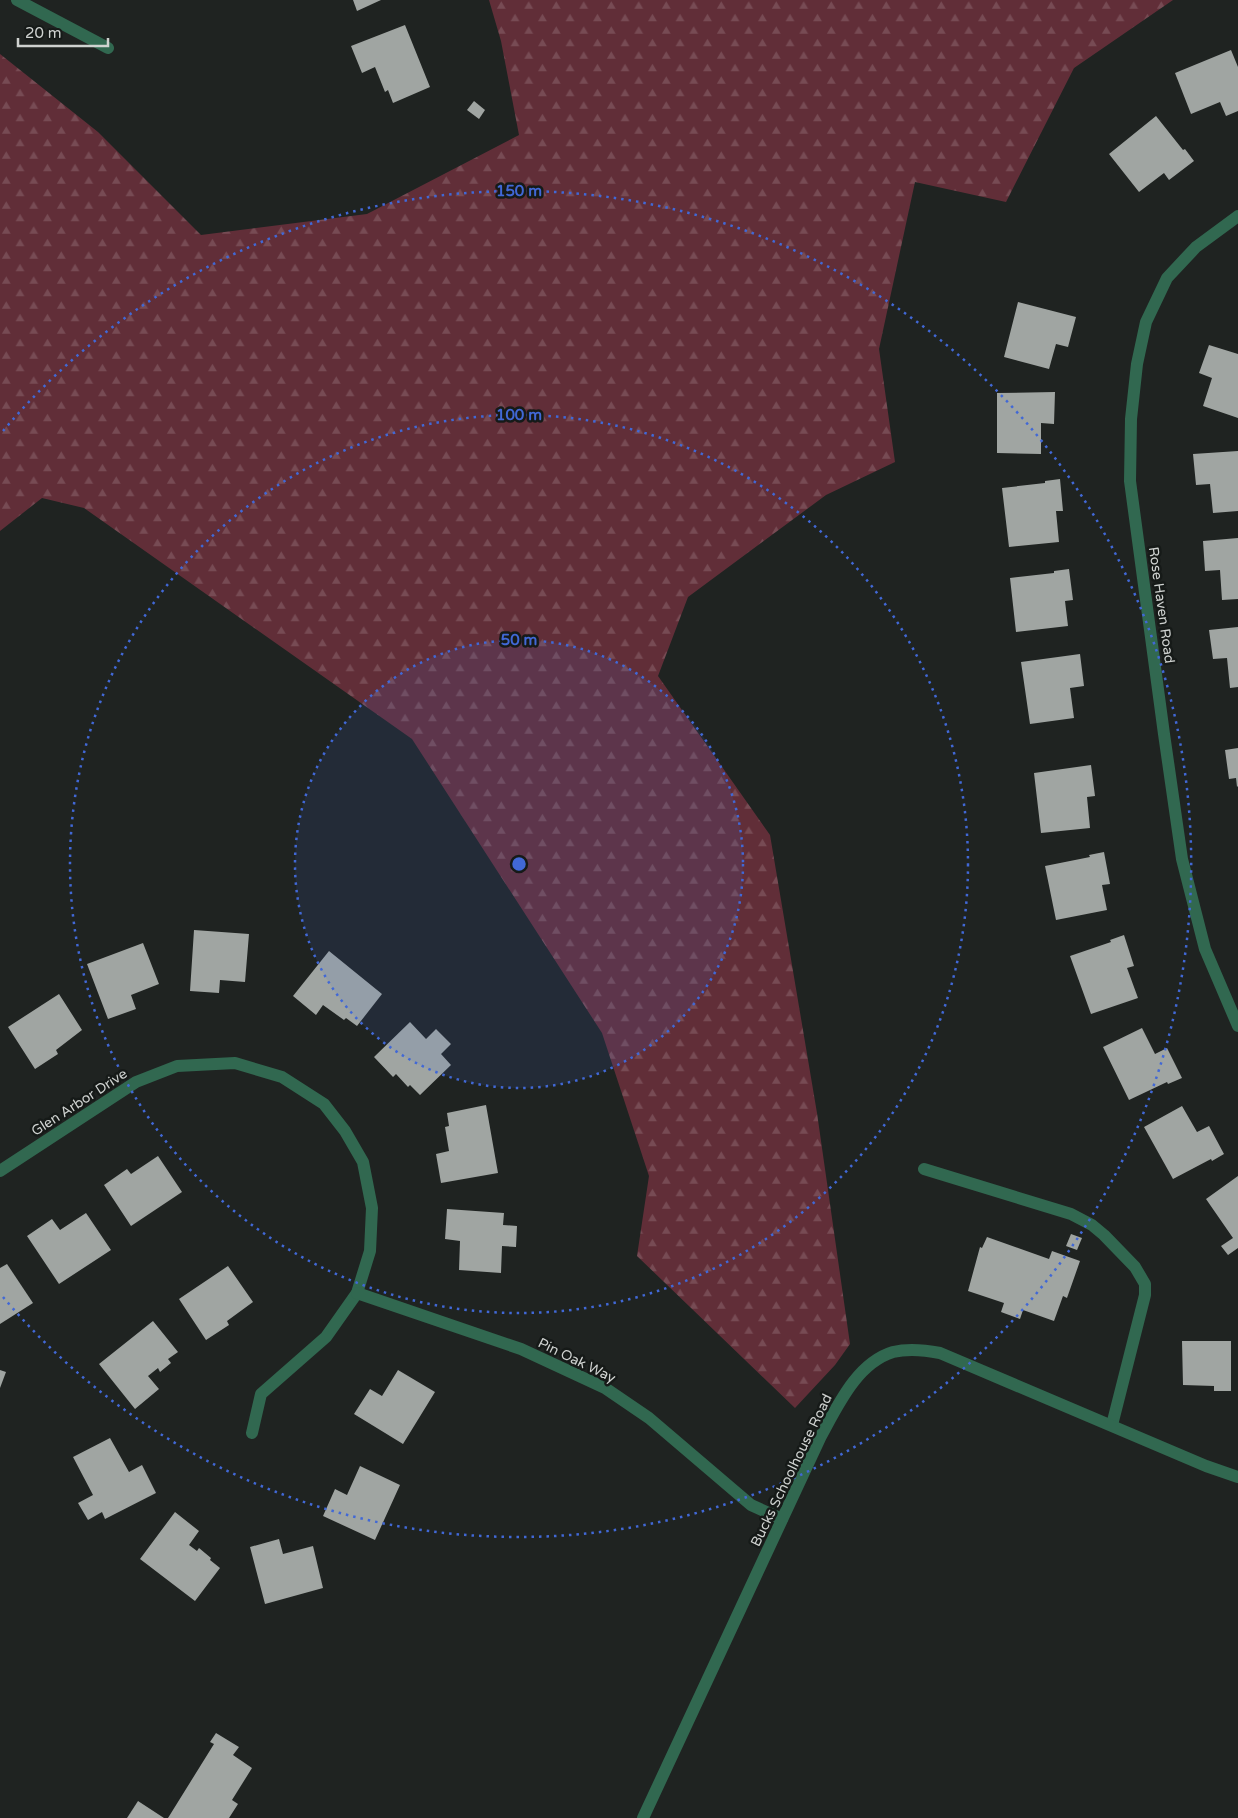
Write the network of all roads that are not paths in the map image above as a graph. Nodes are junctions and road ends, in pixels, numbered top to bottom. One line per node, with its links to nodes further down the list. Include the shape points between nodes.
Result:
1 (17, 0): 2 (street)
2 (108, 48)
3 (1238, 216): 4 (street, Rose Haven Road, via 1196,247 1167,278 1146,322 1136,364 1130,419 1130,481 1182,859 1205,949)
4 (1238, 1026)
5 (924, 1169): 8 (street, via 1071,1214 1098,1230 1135,1267 1145,1284 1145,1296)
6 (0, 1171): 7 (street, Glen Arbor Drive, via 136,1082 177,1066 235,1063 282,1077 324,1104 363,1162 372,1208 370,1251)
7 (357, 1293): 9 (street, Glen Arbor Drive, via 326,1337 261,1394); 11 (street, Pin Oak Way, via 521,1349 605,1388 650,1418 751,1505)
8 (1112, 1425): 10 (street, Bucks Schoolhouse Road); 11 (street, Bucks Schoolhouse Road, via 940,1352 894,1352 865,1370 837,1406)
9 (252, 1433)
10 (1238, 1477)
11 (782, 1519): 12 (street, Bucks Schoolhouse Road)
12 (643, 1818)

